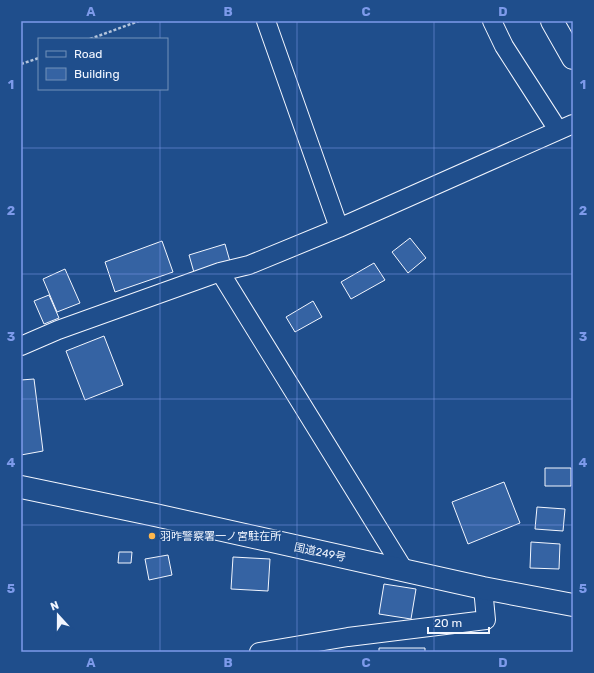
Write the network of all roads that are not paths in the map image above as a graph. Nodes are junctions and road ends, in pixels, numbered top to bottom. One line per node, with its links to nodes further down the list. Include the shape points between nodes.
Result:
1 (266, 21): 6 (street)
2 (492, 21): 5 (street, via 504,46)
3 (552, 21): 4 (highway)
4 (573, 58)
5 (565, 127): 6 (street)
6 (339, 228): 7 (street, via 249,265)
7 (220, 272): 8 (street, via 58,330); 10 (street)
8 (21, 346)
9 (21, 487): 10 (highway, 国道249号)
10 (404, 570): 11 (highway, 国道249号)
11 (484, 588): 12 (highway, 国道249号); 13 (street, via 486,620 348,637)
12 (573, 605)
13 (259, 652)

